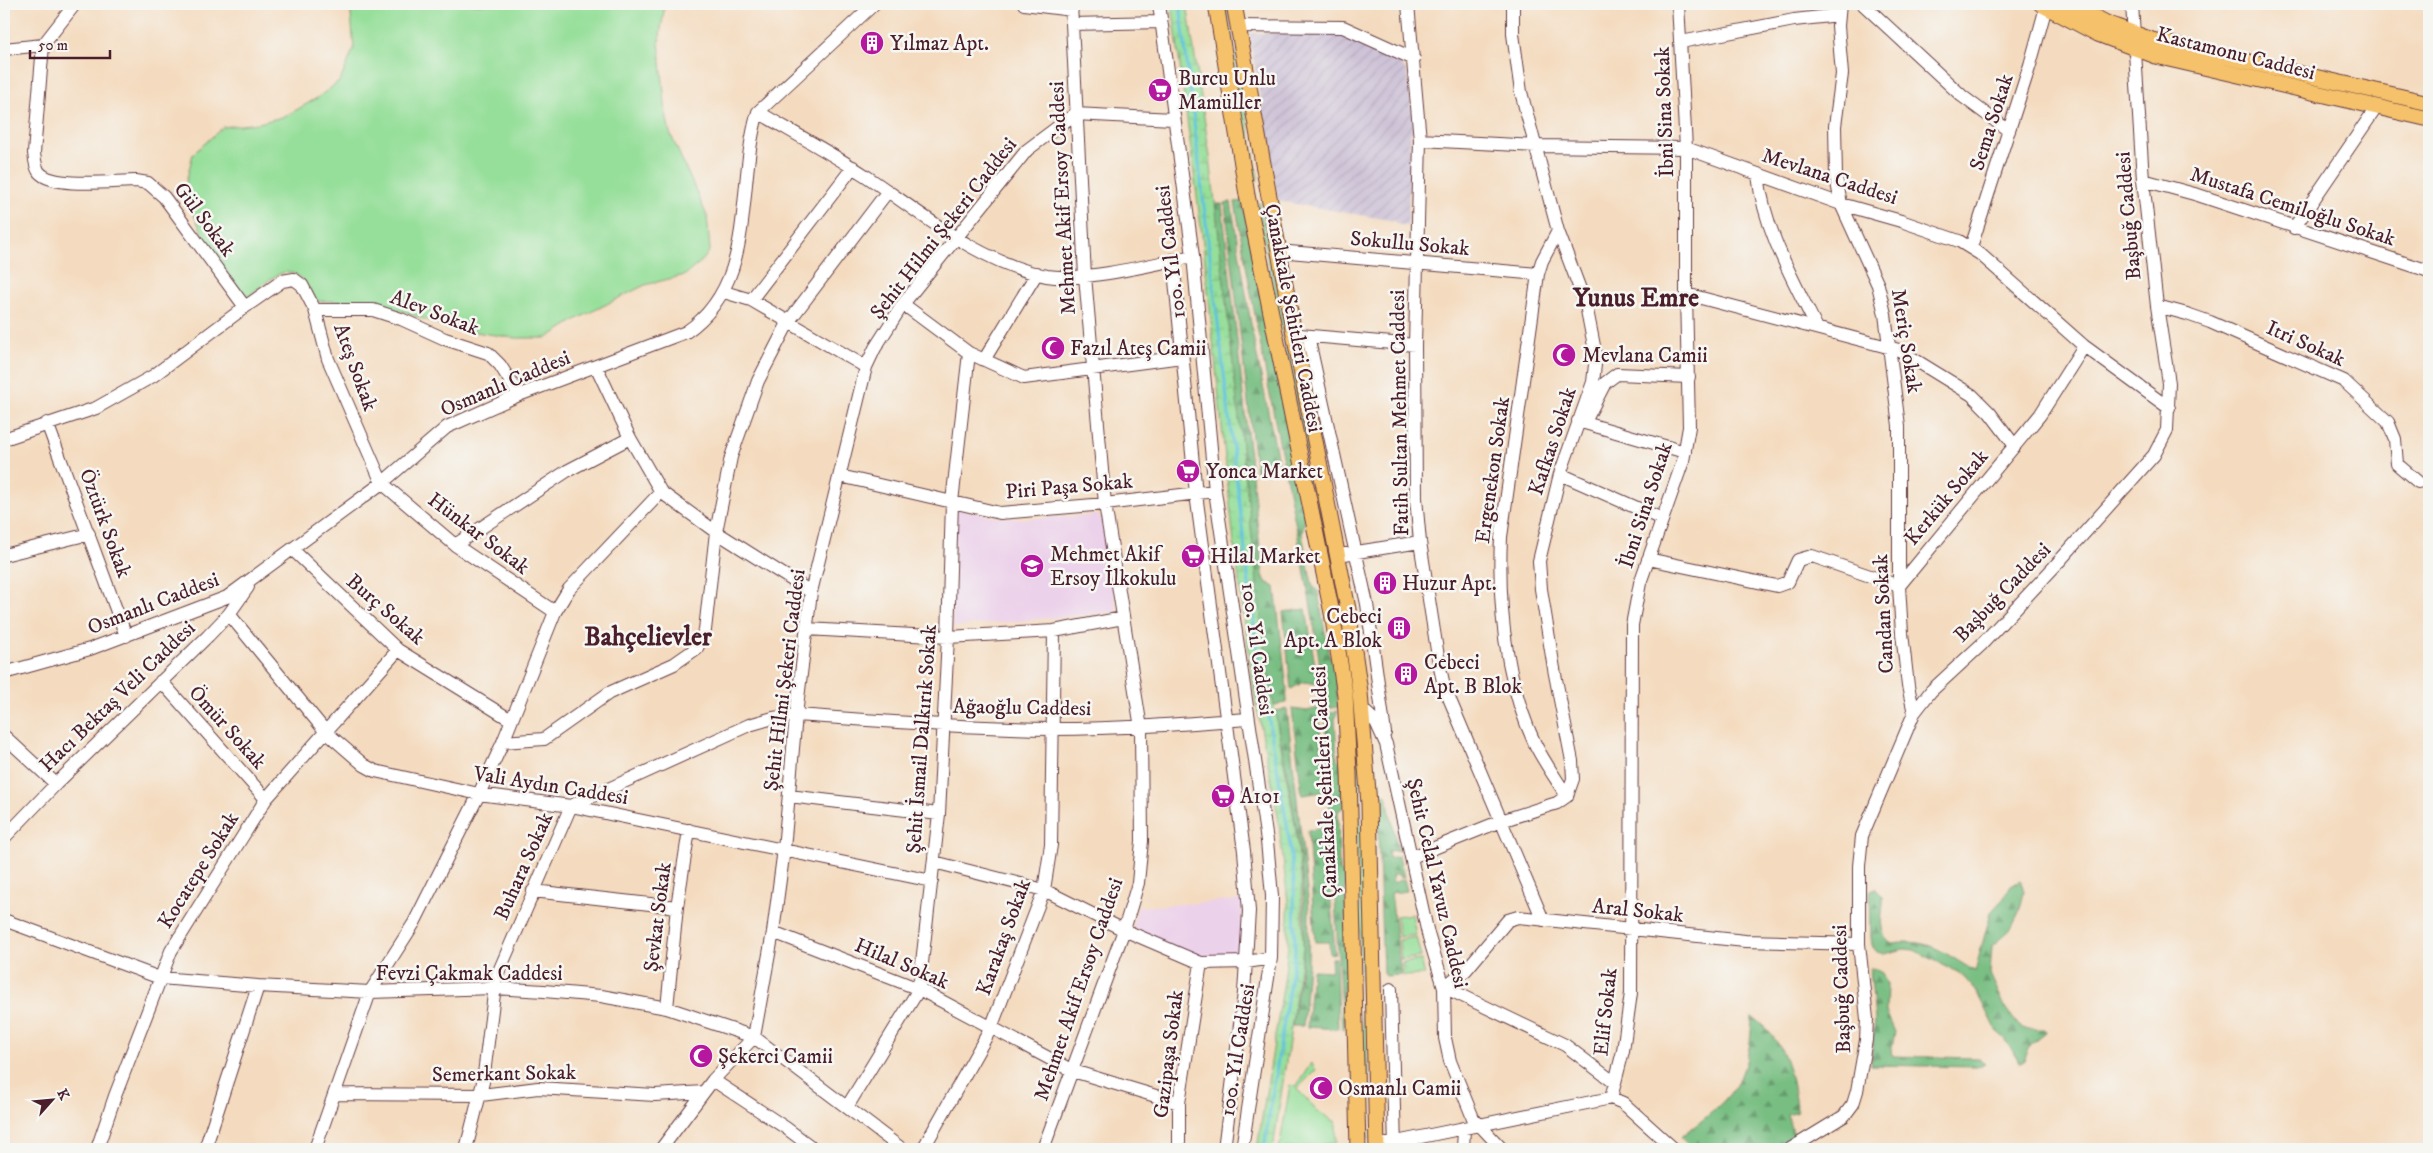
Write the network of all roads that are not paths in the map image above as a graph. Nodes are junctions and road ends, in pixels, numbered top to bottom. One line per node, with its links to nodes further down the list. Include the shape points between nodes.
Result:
1 (75, 4): 21 (street)
2 (874, 4): 26 (street)
3 (1024, 4): 14 (street)
4 (1159, 4): 16 (street, 100. Yıl Caddesi)
5 (1216, 4): 39 (main road, Çanakkale Şehitleri Caddesi)
6 (1234, 4): 18 (main road, Çanakkale Şehitleri Caddesi)
7 (1408, 4): 23 (street, Fatih Sultan Mehmet Caddesi)
8 (1513, 4): 32 (street, Kafkas Sokak, via 1517,75)
9 (1678, 4): 19 (street, İbni Sina Sokak)
10 (1863, 4): 30 (street, via 1962,96)
11 (2070, 4): 20 (main road, Kastamonu Caddesi)
12 (2132, 4): 20 (street, Başbuğ Caddesi)
13 (2043, 6): 20 (main road, Kastamonu Caddesi, via 2098,34); 30 (street, Sema Sokak)
14 (1071, 7): 17 (street, Mehmet Akif Ersoy Caddesi)
15 (1840, 9): 19 (street); 40 (street, Meriç Sokak, via 1842,74 1834,140)
16 (1161, 22): 17 (street); 28 (street, 100. Yıl Caddesi)
17 (1072, 24): 27 (street, Mehmet Akif Ersoy Caddesi)
18 (1238, 26): 23 (street, via 1348,28); 38 (main road, Çanakkale Şehitleri Caddesi)
19 (1681, 42): 33 (street, İbni Sina Sokak)
20 (2135, 42): 24 (main road, Kastamonu Caddesi); 25 (main road, Kastamonu Caddesi, via 2173,61); 36 (street, Başbuğ Caddesi)
21 (43, 45): 22 (street); 58 (street, Gül Sokak, via 34,153 40,173 59,182 148,183 164,197)
22 (4, 49)
23 (1414, 59): 31 (street, Fatih Sultan Mehmet Caddesi)
24 (2429, 103)
25 (2376, 108): 29 (main road, Kastamonu Caddesi); 41 (street)
26 (758, 112): 34 (street); 53 (street, Osmanlı Caddesi, via 736,253)
27 (1076, 114): 28 (street); 43 (street, Şehit Hilmi Şekeri Caddesi, via 1027,150); 52 (street, Mehmet Akif Ersoy Caddesi)
28 (1173, 118): 46 (street, 100. Yıl Caddesi)
29 (2429, 119)
30 (2009, 131): 44 (street, Sema Sokak)
31 (1420, 140): 32 (street, Mevlana Caddesi); 48 (street, Fatih Sultan Mehmet Caddesi)
32 (1536, 146): 33 (street, Mevlana Caddesi); 42 (street, Kafkas Sokak)
33 (1686, 148): 35 (street, Mevlana Caddesi); 54 (street, İbni Sina Sokak)
34 (852, 168): 37 (street); 55 (street)
35 (1758, 175): 40 (street, Mevlana Caddesi); 61 (street, via 1772,235)
36 (2143, 180): 41 (street, Mustafa Cemiloğlu Sokak); 57 (street, Başbuğ Caddesi)
37 (888, 191): 43 (street); 60 (street)
38 (1267, 191): 39 (main road); 45 (main road, Çanakkale Şehitleri Caddesi)
39 (1247, 195): 115 (main road, Çanakkale Şehitleri Caddesi, via 1330,603)
40 (1841, 204): 44 (street, Mevlana Caddesi, via 1901,221); 64 (street, Meriç Sokak, via 1878,285)
41 (2294, 228): 49 (street, Mustafa Cemiloğlu Sokak)
42 (1558, 231): 51 (street, Ergenekon Sokak); 75 (street, Kafkas Sokak, via 1586,304 1595,343 1596,368)
43 (956, 237): 50 (street, via 1010,266); 56 (street, Şehit Hilmi Şekeri Caddesi)
44 (1971, 247): 65 (street, Mevlana Caddesi)
45 (1278, 251): 48 (street, Sokullu Sokak); 62 (main road, Çanakkale Şehitleri Caddesi)
46 (1192, 256): 47 (street); 85 (street, 100. Yıl Caddesi)
47 (1173, 260): 52 (street); 67 (street, 100. Yıl Caddesi)
48 (1417, 264): 51 (street, Sokullu Sokak); 63 (street, Fatih Sultan Mehmet Caddesi)
49 (2429, 271)
50 (1037, 273): 52 (street); 68 (street)
51 (1538, 274): 132 (street, Ergenekon Sokak, via 1501,537 1500,602 1506,648 1528,726 1540,753)
52 (1085, 276): 71 (street, Mehmet Akif Ersoy Caddesi)
53 (724, 292): 55 (street); 69 (street, Osmanlı Caddesi, via 706,316 686,332)
54 (1686, 294): 61 (street); 72 (street, İbni Sina Sokak)
55 (751, 300): 60 (street)
56 (903, 304): 66 (street); 70 (street, Şehit Hilmi Şekeri Caddesi)
57 (2157, 306): 74 (street, Başbuğ Caddesi); 83 (street, Itri Sokak, via 2210,322 2344,381 2388,422 2395,439 2397,464)
58 (245, 307): 59 (street, Ateş Sokak, via 282,281 294,279 302,286); 76 (street, via 153,376 96,408)
59 (315, 310): 73 (street, Alev Sokak, via 373,310 488,353 500,365); 84 (street, Ateş Sokak, via 328,359)
60 (789, 321): 70 (street); 92 (street, via 758,381 740,427)
61 (1817, 328): 64 (street)
62 (1301, 335): 63 (street); 97 (street, Çanakkale Şehitleri Caddesi); 99 (main road, Çanakkale Şehitleri Caddesi)
63 (1415, 345): 94 (street, Fatih Sultan Mehmet Caddesi, via 1416,489)
64 (1889, 346): 79 (street, via 1972,395); 90 (street, Meriç Sokak, via 1900,426)
65 (2084, 346): 74 (street, Mevlana Caddesi); 79 (street, Kerkük Sokak, via 2040,415)
66 (969, 353): 68 (street); 88 (street, Şehit İsmail Dalkırık Sokak)
67 (1182, 357): 71 (street); 87 (street, 100. Yıl Caddesi)
68 (984, 360): 71 (street, via 1024,378)
69 (596, 366): 73 (street, Osmanlı Caddesi); 77 (street)
70 (866, 367): 82 (street, Şehit Hilmi Şekeri Caddesi)
71 (1094, 370): 89 (street, Mehmet Akif Ersoy Caddesi)
72 (1688, 377): 75 (street, via 1617,374 1605,383); 80 (street, İbni Sina Sokak, via 1689,426)
73 (519, 395): 84 (street, Osmanlı Caddesi, via 447,427)
74 (2169, 408): 117 (street, Başbuğ Caddesi, via 2167,430 2154,455 2054,567 1982,644 1931,691)
75 (1581, 422): 80 (street); 81 (street, Kafkas Sokak)
76 (47, 424): 78 (street); 93 (street, Öztürk Sokak)
77 (630, 438): 86 (street); 95 (street, via 567,471)
78 (4, 439)
79 (2015, 446): 102 (street, Kerkük Sokak)
80 (1685, 452): 91 (street, İbni Sina Sokak)
81 (1560, 474): 91 (street); 132 (street, Kafkas Sokak, via 1541,547 1539,573 1574,772)
82 (840, 476): 88 (street, Piri Paşa Sokak); 103 (street, Şehit Hilmi Şekeri Caddesi)
83 (2418, 482)
84 (382, 483): 95 (street, Hünkar Sokak); 96 (street, Osmanlı Caddesi)
85 (1215, 491): 87 (street, Piri Paşa Sokak); 119 (street, 100. Yıl Caddesi)
86 (660, 492): 92 (street); 104 (street, via 569,589)
87 (1196, 494): 89 (street, Piri Paşa Sokak); 121 (street, 100. Yıl Caddesi)
88 (952, 502): 89 (street, Piri Paşa Sokak, via 1000,513); 110 (street, Şehit İsmail Dalkırık Sokak)
89 (1105, 504): 106 (street, Mehmet Akif Ersoy Caddesi)
90 (1900, 513): 102 (street, Candan Sokak)
91 (1662, 519): 100 (street, İbni Sina Sokak)
92 (716, 532): 103 (street); 127 (street, via 705,630 697,648 674,664 608,693 544,739)
93 (89, 534): 98 (street); 109 (street, Öztürk Sokak)
94 (1420, 542): 97 (street); 136 (street, Fatih Sultan Mehmet Caddesi, via 1444,686)
95 (456, 545): 104 (street, Hünkar Sokak)
96 (293, 550): 101 (street, Osmanlı Caddesi); 111 (street, Burç Sokak)
97 (1356, 552): 99 (street); 128 (street, Çanakkale Şehitleri Caddesi, via 1371,631)
98 (4, 555)
99 (1338, 555): 114 (main road, Çanakkale Şehitleri Caddesi)
100 (1648, 559): 102 (street, via 1782,586 1788,582 1798,560 1812,556); 148 (street, İbni Sina Sokak, via 1632,625)
101 (254, 578): 105 (street, Hacı Bektaş Veli Caddesi); 109 (street, Osmanlı Caddesi, via 212,604)
102 (1899, 586): 117 (street, Candan Sokak, via 1906,674)
103 (811, 592): 107 (street, Şehit Hilmi Şekeri Caddesi)
104 (555, 612): 120 (street)
105 (229, 614): 113 (street, Hacı Bektaş Veli Caddesi); 125 (street, Vali Aydın Caddesi)
106 (1123, 618): 108 (street); 123 (street, Mehmet Akif Ersoy Caddesi)
107 (807, 629): 110 (street); 118 (street, Şehit Hilmi Şekeri Caddesi)
108 (1054, 630): 110 (street); 124 (street, Karakaş Sokak)
109 (126, 636): 112 (street, Osmanlı Caddesi, via 90,650)
110 (948, 637): 122 (street, Şehit İsmail Dalkırık Sokak)
111 (398, 650): 120 (street, Burç Sokak); 125 (street, Kocatepe Sokak)
112 (4, 673)
113 (160, 681): 129 (street, Hacı Bektaş Veli Caddesi); 133 (street, Ömür Sokak)
114 (1360, 692): 115 (main road); 116 (main road, Çanakkale Şehitleri Caddesi)
115 (1345, 695): 192 (main road, Çanakkale Şehitleri Caddesi)
116 (1362, 709): 128 (street, Şehit Celal Yavuz Caddesi, via 1376,722); 165 (main road, Çanakkale Şehitleri Caddesi, via 1369,814)
117 (1914, 713): 151 (street, Başbuğ Caddesi, via 1862,836)
118 (796, 715): 122 (street, Ağaoğlu Caddesi); 131 (street, Şehit Hilmi Şekeri Caddesi); 134 (street, Buhara Sokak, via 749,725)
119 (1247, 719): 121 (street, Ağaoğlu Caddesi); 152 (street, 100. Yıl Caddesi, via 1270,868)
120 (511, 720): 127 (street)
121 (1225, 721): 123 (street, Ağaoğlu Caddesi); 153 (street, 100. Yıl Caddesi, via 1248,895 1250,933)
122 (942, 725): 124 (street, Ağaoğlu Caddesi); 135 (street, Şehit İsmail Dalkırık Sokak)
123 (1141, 728): 124 (street, Ağaoğlu Caddesi); 149 (street, Mehmet Akif Ersoy Caddesi, via 1141,864)
124 (1053, 729): 143 (street, Karakaş Sokak, via 1051,845)
125 (326, 732): 130 (street, Vali Aydın Caddesi, via 375,771); 133 (street, Kocatepe Sokak)
126 (4, 736): 129 (street)
127 (503, 742): 130 (street)
128 (1386, 744): 140 (street, Şehit Celal Yavuz Caddesi)
129 (56, 784): 138 (street, Hacı Bektaş Veli Caddesi)
130 (479, 794): 134 (street, Vali Aydın Caddesi); 161 (street, via 414,924)
131 (790, 796): 135 (street); 139 (street, Şehit Hilmi Şekeri Caddesi)
132 (1567, 796): 136 (street, via 1557,803)
133 (266, 799): 155 (street, Kocatepe Sokak, via 171,951)
134 (571, 806): 137 (street, Vali Aydın Caddesi); 144 (street, Buhara Sokak)
135 (939, 814): 141 (street, Şehit İsmail Dalkırık Sokak)
136 (1501, 821): 140 (street); 147 (street, Fatih Sultan Mehmet Caddesi)
137 (689, 830): 139 (street, Vali Aydın Caddesi); 145 (street, Şevkat Sokak)
138 (4, 838)
139 (784, 849): 142 (street, Vali Aydın Caddesi); 150 (street, Şehit Hilmi Şekeri Caddesi)
140 (1412, 857): 157 (street, Şehit Celal Yavuz Caddesi, via 1428,934)
141 (934, 862): 142 (street, Şehit İsmail Dalkırık Sokak); 143 (street)
142 (932, 881): 159 (street, Şehit İsmail Dalkırık Sokak)
143 (1044, 890): 149 (street); 163 (street, Karakaş Sokak)
144 (533, 891): 145 (street); 158 (street, Buhara Sokak)
145 (677, 907): 162 (street, Şevkat Sokak)
146 (4, 920): 155 (street, Fevzi Çakmak Caddesi)
147 (1543, 920): 148 (street, Aral Sokak); 157 (street, Aral Sokak, via 1518,917 1508,920 1466,970)
148 (1630, 929): 151 (street, Aral Sokak, via 1745,941); 169 (street, Elif Sokak, via 1629,1015)
149 (1124, 930): 154 (street); 167 (street, Mehmet Akif Ersoy Caddesi)
150 (773, 932): 159 (street, Hilal Sokak); 164 (street, Şehit Hilmi Şekeri Caddesi)
151 (1859, 944): 196 (street, Başbuğ Caddesi, via 1866,1040 1853,1104 1835,1123)
152 (1271, 958): 153 (street); 191 (street, 100. Yıl Caddesi)
153 (1247, 962): 154 (street); 190 (street, 100. Yıl Caddesi)
154 (1201, 963): 174 (street, Gazipaşa Sokak)
155 (160, 978): 156 (street, Fevzi Çakmak Caddesi); 180 (street, Kocatepe Sokak)
156 (258, 986): 161 (street, Fevzi Çakmak Caddesi); 181 (street)
157 (1444, 987): 169 (street, via 1565,1045); 176 (street, Şehit Celal Yavuz Caddesi, via 1448,1055)
158 (494, 988): 161 (street, Fevzi Çakmak Caddesi); 162 (street, Fevzi Çakmak Caddesi, via 601,996); 172 (street, Buhara Sokak)
159 (919, 989): 163 (street, Hilal Sokak); 175 (street, Şehit İsmail Dalkırık Sokak)
160 (1392, 989): 166 (street)
161 (370, 992): 171 (street)
162 (667, 1008): 164 (street, Fevzi Çakmak Caddesi)
163 (991, 1028): 167 (street, Hilal Sokak); 187 (street, Karakaş Sokak)
164 (754, 1037): 168 (street); 175 (street, Fevzi Çakmak Caddesi)
165 (1375, 1056): 166 (street); 179 (main road, Çanakkale Şehitleri Caddesi)
166 (1393, 1056): 178 (street)
167 (1073, 1071): 174 (street, Hilal Sokak); 188 (street, Mehmet Akif Ersoy Caddesi)
168 (713, 1080): 170 (street); 185 (street)
169 (1615, 1083): 173 (street, Elif Sokak)
170 (704, 1092): 172 (street, Semerkant Sokak, via 656,1095 538,1088); 184 (street)
171 (335, 1094): 172 (street, Semerkant Sokak); 182 (street)
172 (481, 1096): 183 (street, Buhara Sokak)
173 (1611, 1098): 176 (street); 195 (street, via 1624,1103)
174 (1179, 1104): 189 (street, Gazipaşa Sokak)
175 (847, 1107): 186 (street, Fevzi Çakmak Caddesi)
176 (1478, 1126): 177 (street); 194 (street, Şehit Celal Yavuz Caddesi)
177 (1464, 1129): 178 (street); 193 (street)
178 (1395, 1146): 179 (street)
179 (1377, 1148): 192 (main road)
180 (97, 1149)
181 (205, 1149)
182 (315, 1149)
183 (466, 1149)
184 (661, 1149)
185 (814, 1149)
186 (902, 1149)
187 (923, 1149)
188 (1043, 1149)
189 (1179, 1149)
190 (1224, 1149)
191 (1242, 1149)
192 (1359, 1149)
193 (1463, 1149)
194 (1502, 1149)
195 (1674, 1149)
196 (1790, 1149)

